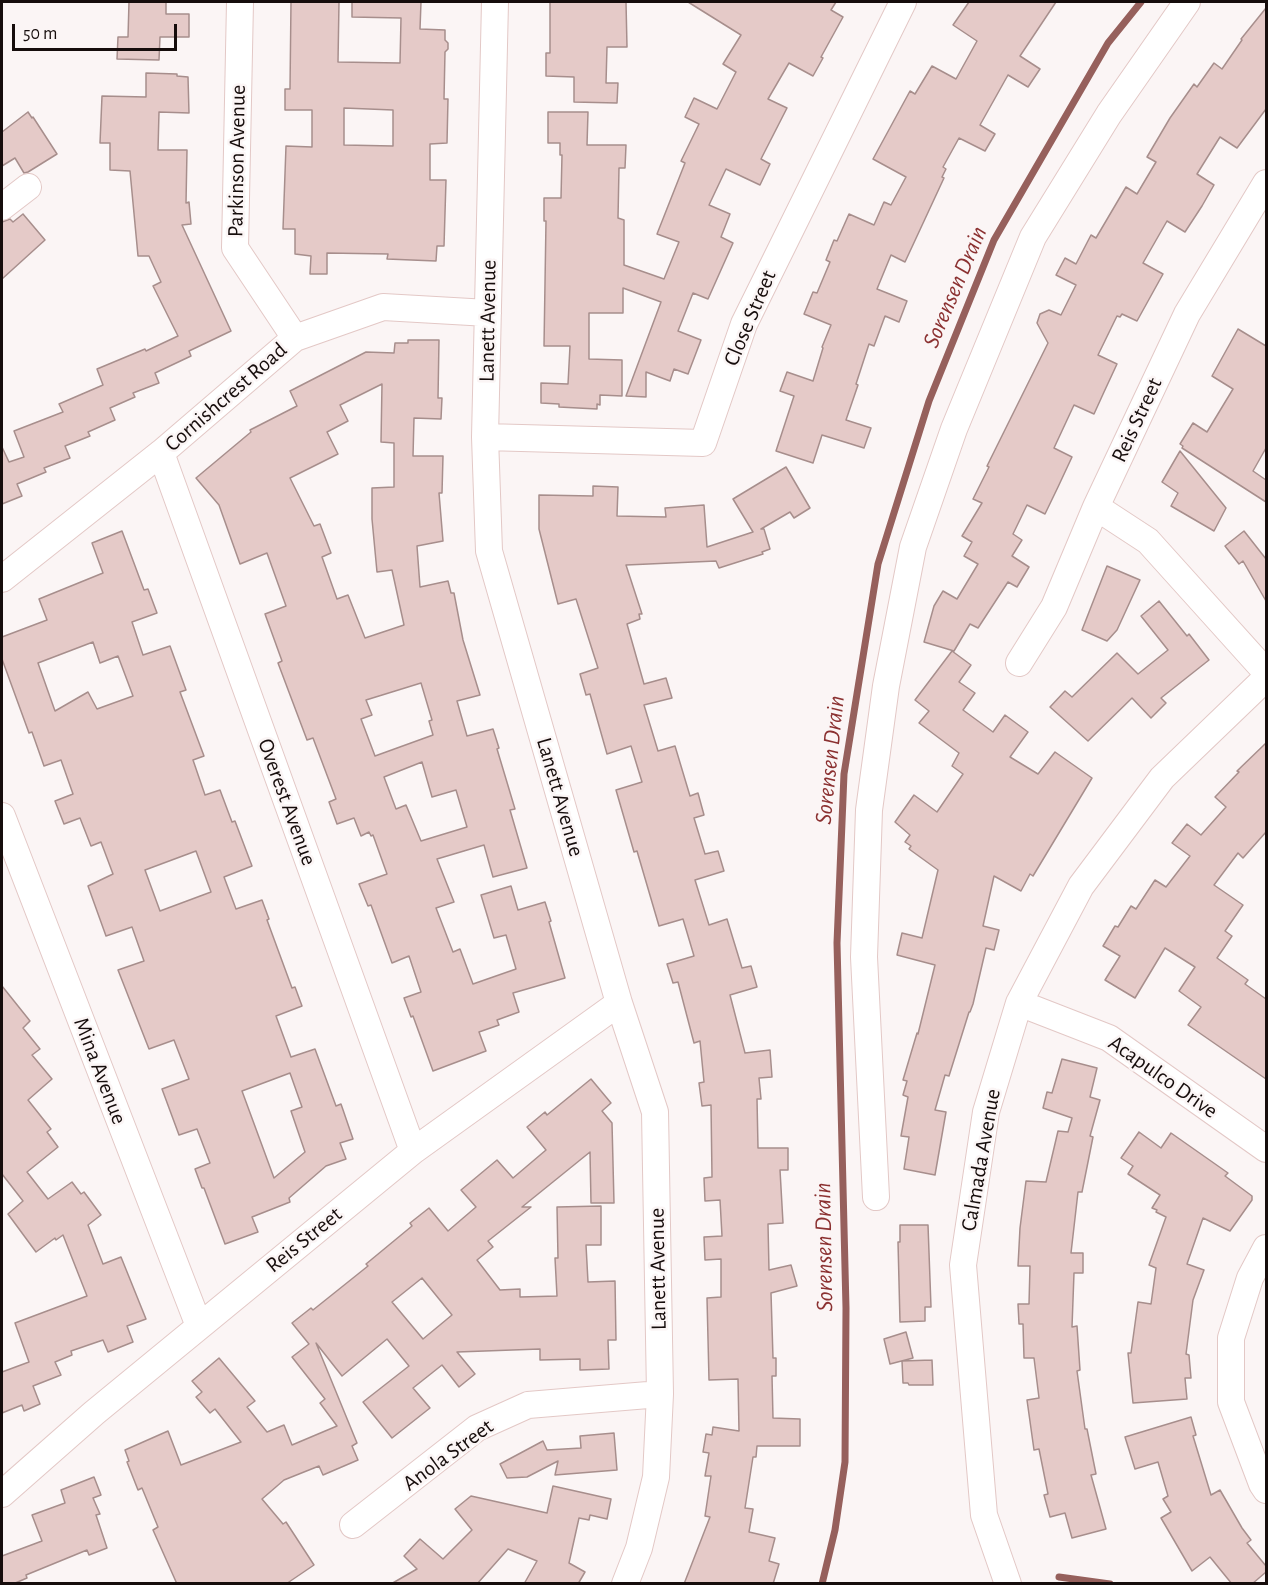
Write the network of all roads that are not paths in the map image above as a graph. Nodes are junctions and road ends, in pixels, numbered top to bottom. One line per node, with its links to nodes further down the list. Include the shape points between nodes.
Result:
1 (240, 2): 9 (street, Parkinson Avenue, via 235,248)
2 (495, 2): 8 (street, Lanett Avenue)
3 (903, 2): 10 (street, Close Street, via 744,324 703,443)
4 (1187, 2): 22 (street, via 1109,114 1033,237 954,429 913,547 886,686 869,810 864,957)
5 (1266, 183): 12 (street, Reis Street, via 1187,314)
6 (28, 187): 7 (street)
7 (2, 207)
8 (488, 313): 9 (street, Cornishcrest Road, via 383,307); 10 (street, Lanett Avenue)
9 (295, 338): 11 (street, Cornishcrest Road)
10 (485, 437): 19 (street, Lanett Avenue, via 489,551)
11 (160, 453): 13 (street, Cornishcrest Road); 21 (street, Overest Avenue)
12 (1096, 507): 14 (street, Reis Street, via 1054,607); 15 (street, via 1148,541)
13 (2, 579)
14 (1019, 663)
15 (1266, 672)
16 (1266, 678): 18 (street, Calmada Avenue, via 1162,778 1081,886)
17 (2, 816): 24 (street, Mina Avenue)
18 (1019, 1003): 20 (street, Acapulco Drive, via 1109,1038); 30 (street, Calmada Avenue, via 986,1112 963,1265 984,1515)
19 (619, 1004): 21 (street, Reis Street); 25 (street, Lanett Avenue, via 655,1112)
20 (1266, 1149)
21 (413, 1151): 24 (street, Reis Street)
22 (876, 1197)
23 (1266, 1248): 26 (street, via 1250,1278 1231,1338 1231,1402)
24 (199, 1326): 27 (street, Reis Street)
25 (660, 1394): 28 (street, Anola Street, via 528,1405 477,1428); 29 (street, Lanett Avenue, via 656,1477 639,1548)
26 (1266, 1490)
27 (2, 1494)
28 (353, 1526)
29 (625, 1584)
30 (1008, 1584)

